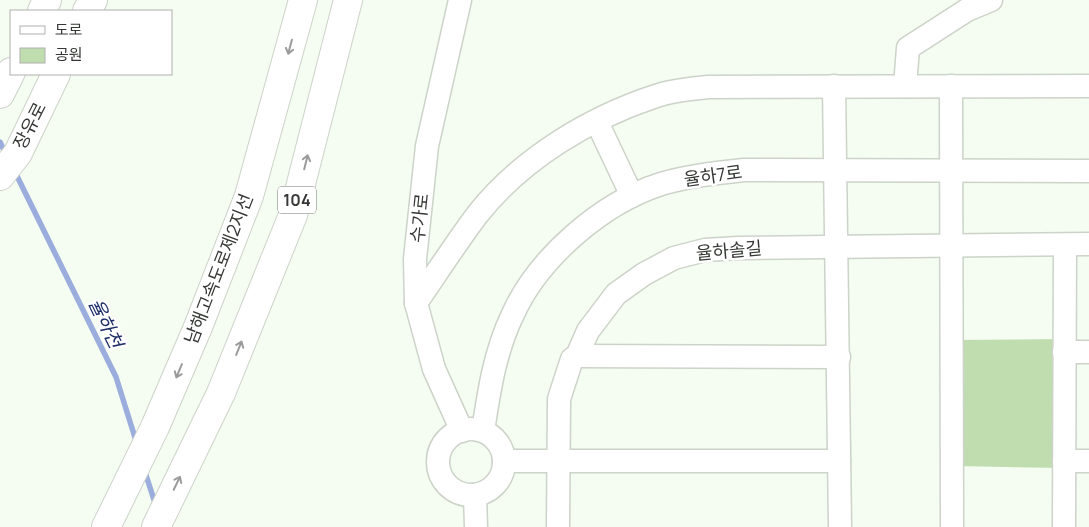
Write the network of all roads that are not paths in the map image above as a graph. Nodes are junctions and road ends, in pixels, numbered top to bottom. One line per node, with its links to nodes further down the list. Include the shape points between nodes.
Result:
1 (303, 0): 34 (main road, 남해고속도로제2지선 / 104, one-way to 34, via 249,196 155,427)
2 (348, 0): 35 (main road, 104, one-way to 2, via 221,393 293,214)
3 (460, 0): 22 (street, 수가로, via 427,146 416,259)
4 (991, 0): 8 (street, via 967,10 908,48)
5 (10, 74): 11 (main road)
6 (56, 75): 16 (main road, 장유로, via 18,152)
7 (834, 86): 8 (street); 12 (street, via 683,90 657,96); 13 (street)
8 (905, 86): 9 (street)
9 (950, 86): 10 (street); 14 (street)
10 (1089, 86)
11 (0, 94)
12 (597, 122): 17 (street); 22 (street, via 553,146 516,174 478,214)
13 (836, 170): 14 (street, 율하7로); 17 (street, 율하7로, via 715,173 660,184); 21 (street)
14 (951, 170): 15 (street, 율하7로); 20 (street)
15 (1089, 170)
16 (0, 176)
17 (632, 196): 27 (street, 율하7로, via 594,218 547,262 524,291 512,315)
18 (1065, 244): 19 (street, 율하솔길); 20 (street, 율하솔길); 23 (street)
19 (1089, 244)
20 (951, 246): 21 (street, 율하솔길); 39 (street)
21 (836, 247): 25 (street, 율하솔길, via 705,250 674,258 616,294 588,331); 26 (street)
22 (416, 303): 27 (street, 수가로, via 434,369)
23 (1064, 352): 24 (street); 31 (street)
24 (1089, 352)
25 (578, 356): 26 (street); 29 (street, 율하솔길, via 572,359 559,399)
26 (839, 357): 30 (street)
27 (472, 431): 28 (street, via 492,437 499,445); 33 (street, via 452,435 440,452 438,463 440,473 454,490)
28 (504, 461): 29 (street); 33 (street, via 495,485)
29 (559, 461): 30 (street); 37 (street, 율하솔길)
30 (839, 461): 38 (street)
31 (1064, 461): 32 (street); 40 (street)
32 (1089, 461)
33 (475, 495): 36 (street)
34 (106, 527)
35 (156, 527)
36 (476, 527)
37 (558, 527)
38 (840, 527)
39 (952, 527)
40 (1064, 527)

